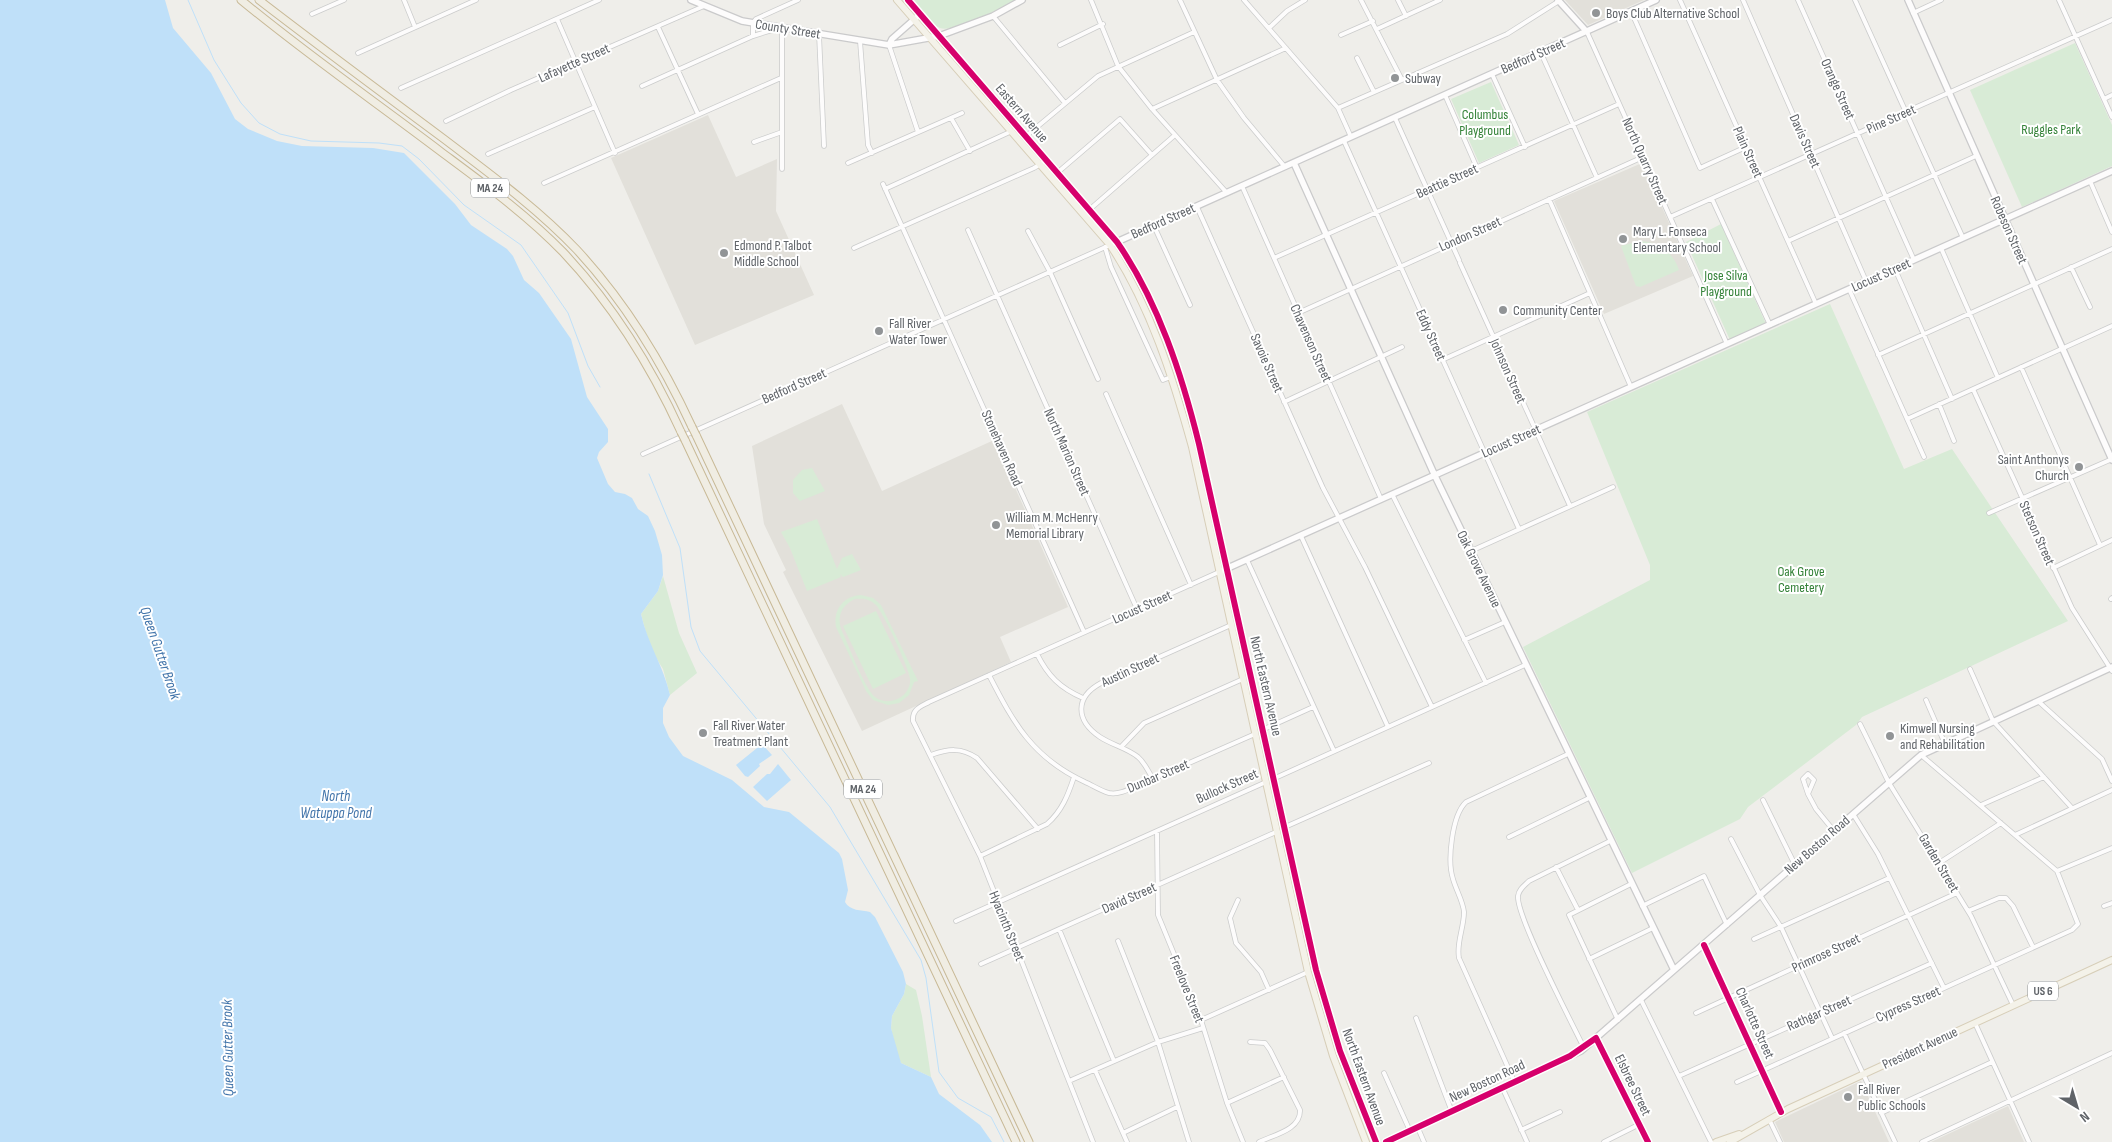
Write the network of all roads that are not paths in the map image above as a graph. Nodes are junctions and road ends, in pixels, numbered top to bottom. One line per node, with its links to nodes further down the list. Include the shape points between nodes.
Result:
1 (241, 0): 356 (highway, MA 24, bridge, via 497,194 551,241 589,282 627,333 656,381 685,440)
2 (259, 0): 357 (highway, MA 24, bridge, via 504,184 559,232 597,273 636,324 665,372 696,435)
3 (344, 0): 31 (street)
4 (404, 0): 41 (street)
5 (476, 0): 41 (street)
6 (599, 0): 35 (street)
7 (693, 0): 28 (street, County Street)
8 (798, 0): 39 (street, via 761,16)
9 (897, 0): 36 (main road, Eastern Avenue)
10 (908, 0): 32 (main road, Eastern Avenue)
11 (1022, 0): 33 (street, County Street)
12 (1091, 0): 40 (street)
13 (1180, 0): 46 (street)
14 (1244, 0): 44 (street)
15 (1305, 0): 44 (street)
16 (1361, 0): 38 (street)
17 (1398, 0): 34 (street)
18 (1440, 0): 34 (street)
19 (1656, 0): 29 (street, Bedford Street)
20 (1680, 0): 101 (street, Plain Street)
21 (1743, 0): 106 (street, Davis Street)
22 (1798, 0): 92 (street, Orange Street)
23 (1855, 0): 80 (street)
24 (1908, 0): 30 (street, Robeson Street)
25 (1942, 0): 30 (street)
26 (2059, 0): 52 (street)
27 (1559, 1): 47 (street); 67 (street, via 1507,34)
28 (704, 6): 39 (street, County Street); 42 (street, Lafayette Street)
29 (1631, 12): 47 (street, Bedford Street); 101 (street, via 1700,168)
30 (1913, 13): 71 (street, Robeson Street)
31 (312, 14)
32 (920, 14): 36 (street); 50 (main road, Eastern Avenue)
33 (993, 16): 50 (street, County Street); 75 (street)
34 (1406, 16): 45 (street)
35 (557, 19): 61 (street); 69 (street)
36 (914, 19): 53 (main road, Eastern Avenue); 55 (street)
37 (2112, 20): 52 (street, Pine Street)
38 (1373, 21): 45 (street); 51 (street)
39 (753, 23): 43 (street, County Street); 49 (street)
40 (1103, 24): 56 (street); 62 (street)
41 (416, 26): 58 (street)
42 (658, 27): 61 (street, Lafayette Street); 63 (street)
43 (782, 27): 48 (street, County Street); 49 (street); 65 (street)
44 (1269, 28): 57 (street)
45 (1377, 29): 67 (street)
46 (1194, 32): 62 (street); 66 (street)
47 (1587, 32): 59 (street, Bedford Street); 76 (street, North Quarry Street)
48 (819, 34): 54 (street, County Street); 99 (street)
49 (753, 36): 63 (street)
50 (939, 36): 53 (street, County Street); 88 (main road, Eastern Avenue)
51 (1341, 36)
52 (2076, 36): 71 (street, Pine Street); 74 (street)
53 (930, 38): 55 (street, County Street); 91 (main road, Eastern Avenue)
54 (860, 41): 55 (street, County Street); 104 (street, via 868,145)
55 (889, 45): 90 (street)
56 (1060, 45)
57 (1286, 48): 66 (street); 78 (street)
58 (358, 53)
59 (1541, 53): 64 (street, Bedford Street); 87 (street)
60 (1357, 58): 70 (street)
61 (575, 63): 77 (street); 86 (street, Lafayette Street)
62 (1118, 66): 75 (street, via 1098,76); 79 (street)
63 (678, 71): 68 (street); 81 (street)
64 (1492, 74): 72 (street, Bedford Street); 100 (street)
65 (781, 78): 81 (street); 89 (street)
66 (1217, 80): 79 (street); 114 (street)
67 (1402, 80): 70 (street)
68 (642, 86)
69 (401, 88)
70 (1374, 92): 78 (street)
71 (1949, 94): 80 (street, Pine Street); 108 (street, Robeson Street)
72 (1444, 95): 85 (street, Bedford Street); 115 (street)
73 (2112, 95): 74 (street)
74 (2104, 99): 83 (street)
75 (1065, 102): 94 (street)
76 (1619, 104): 87 (street, Beattie Street); 109 (street, North Quarry Street)
77 (595, 107): 103 (street); 105 (street)
78 (1338, 108): 95 (street)
79 (1152, 110): 93 (street)
80 (1906, 113): 92 (street, Pine Street); 119 (street)
81 (698, 114): 103 (street)
82 (962, 114): 84 (street)
83 (2112, 117)
84 (951, 118): 90 (street); 102 (street)
85 (1394, 118): 95 (street, Bedford Street); 128 (street, Johnson Street)
86 (446, 121)
87 (1573, 125): 100 (street, Beattie Street); 121 (street)
88 (1018, 127): 91 (street); 94 (main road, Eastern Avenue)
89 (782, 132): 98 (street); 116 (street)
90 (918, 132): 104 (street)
91 (1011, 132): 96 (main road, Eastern Avenue); 102 (street)
92 (1858, 134): 106 (street, Pine Street); 130 (street, Orange Street)
93 (1175, 135): 107 (street); 129 (street)
94 (1026, 136): 96 (street); 110 (main road, Eastern Avenue)
95 (1351, 138): 97 (street, Bedford Street)
96 (1020, 141): 113 (main road, Eastern Avenue)
97 (1344, 141): 112 (street, Bedford Street); 135 (street, Eddy Street)
98 (754, 142)
99 (824, 146)
100 (1525, 146): 115 (street, Beattie Street)
101 (1746, 147): 122 (street, Plain Street)
102 (970, 151): 127 (street)
103 (615, 153): 124 (street)
104 (872, 153): 111 (street)
105 (488, 154)
106 (1811, 155): 122 (street, Pine Street); 138 (street, Davis Street)
107 (1152, 156): 118 (street, via 1120,119); 134 (street)
108 (1976, 156): 119 (street); 139 (street, Robeson Street)
109 (1643, 157): 121 (street, London Street); 137 (street, North Quarry Street)
110 (1047, 160): 113 (street); 118 (main road, Eastern Avenue)
111 (848, 163)
112 (1294, 163): 114 (street, Bedford Street); 145 (street, Oak Grove Avenue)
113 (1040, 165): 120 (main road, Eastern Avenue); 141 (street)
114 (1285, 167): 126 (street, Bedford Street)
115 (1477, 168): 128 (street, Beattie Street)
116 (782, 169)
117 (2112, 171): 123 (street, Locust Street)
118 (1058, 173): 120 (street); 134 (main road, Eastern Avenue)
119 (1934, 175): 130 (street); 146 (street)
120 (1052, 178): 136 (main road, Eastern Avenue)
121 (1597, 178): 132 (street, London Street)
122 (1759, 178): 131 (street, Pine Street); 147 (street, Plain Street)
123 (2090, 181): 139 (street, Locust Street); 144 (street)
124 (544, 183)
125 (882, 184): 127 (street, Stonehaven Road)
126 (1242, 186): 129 (street, Bedford Street); 154 (street, Chavenson Street)
127 (885, 189): 141 (street, Stonehaven Road)
128 (1427, 190): 135 (street, Beattie Street); 149 (street, Johnson Street)
129 (1227, 193): 133 (street, Bedford Street)
130 (1886, 197): 138 (street); 155 (street, Orange Street)
131 (1712, 199): 137 (street, Pine Street); 172 (street)
132 (1549, 200): 149 (street, London Street); 164 (street)
133 (1197, 207): 140 (street, Bedford Street); 191 (street, Savoie Street)
134 (1090, 210): 136 (street); 148 (main road, Eastern Avenue)
135 (1376, 213): 145 (street, Beattie Street); 156 (street, Eddy Street)
136 (1084, 215): 150 (main road, Eastern Avenue)
137 (1670, 218): 176 (street, North Quarry Street)
138 (1839, 218): 147 (street); 160 (street, Davis Street)
139 (2005, 220): 146 (street, Locust Street); 161 (street, Robeson Street)
140 (1154, 226): 148 (street, Bedford Street); 167 (street)
141 (903, 227): 151 (street); 171 (street, Stonehaven Road)
142 (968, 230): 165 (street, North Marion Street)
143 (1028, 230): 159 (street)
144 (2112, 232)
145 (1326, 235): 154 (street, Beattie Street); 162 (street, Oak Grove Avenue)
146 (1963, 238): 152 (street, Locust Street)
147 (1788, 241): 166 (street, Plain Street)
148 (1118, 242): 150 (street, Bedford Street); 216 (main road, North Eastern Avenue, via 1144,290 1181,382 1200,444)
149 (1451, 243): 156 (street, London Street); 175 (street, Johnson Street)
150 (1108, 246): 159 (street, Bedford Street); 183 (main road, North Eastern Avenue, via 1134,286); 183 (street, via 1111,267 1164,380)
151 (854, 248)
152 (1940, 248): 155 (street, Locust Street); 170 (street)
153 (2112, 249): 157 (street)
154 (1274, 258): 169 (street, Chavenson Street)
155 (1914, 260): 158 (street, Locust Street)
156 (1400, 266): 162 (street, London Street); 181 (street, Eddy Street)
157 (2071, 267): 161 (street); 168 (street)
158 (1895, 269): 160 (street, Locust Street); 174 (street)
159 (1050, 272): 165 (street, Bedford Street); 185 (street)
160 (1866, 281): 163 (street, Locust Street)
161 (2033, 284): 170 (street); 178 (street, Robeson Street)
162 (1349, 289): 169 (street, London Street); 180 (street, Oak Grove Avenue)
163 (1849, 289): 166 (street, Locust Street); 179 (street)
164 (1590, 293): 175 (street); 187 (street)
165 (997, 295): 171 (street, Bedford Street); 219 (street, North Marion Street)
166 (1816, 304): 172 (street, Locust Street)
167 (1190, 305)
168 (2090, 307)
169 (1298, 313): 186 (street, Chavenson Street)
170 (1969, 313): 174 (street); 184 (street)
171 (945, 319): 197 (street, Bedford Street); 222 (street, Stonehaven Road)
172 (1770, 325): 176 (street, Locust Street)
173 (2112, 326): 178 (street)
174 (1924, 334): 179 (street); 190 (street)
175 (1493, 337): 181 (street); 194 (street, Johnson Street)
176 (1727, 344): 187 (street, Locust Street)
177 (1402, 347): 180 (street)
178 (2063, 349): 182 (street); 199 (street, Robeson Street)
179 (1878, 355): 193 (street)
180 (1380, 357): 186 (street); 200 (street, Oak Grove Avenue)
181 (1442, 360): 196 (street, Eddy Street)
182 (2021, 367): 184 (street); 201 (street)
183 (1171, 377): 217 (main road, North Eastern Avenue, via 1192,447)
184 (1998, 378): 188 (street)
185 (1098, 379)
186 (1328, 381): 191 (street); 204 (street, Chavenson Street)
187 (1631, 387): 194 (street, Locust Street)
188 (1972, 389): 190 (street); 205 (street, Stetson Street)
189 (1106, 394): 218 (street)
190 (1952, 398): 192 (street)
191 (1284, 402): 208 (street, Savoie Street)
192 (1939, 404): 193 (street); 195 (street)
193 (1907, 419): 198 (street)
194 (1535, 430): 196 (street, Locust Street); 206 (street, Johnson Street)
195 (1954, 441)
196 (1484, 453): 200 (street, Locust Street); 209 (street, Eddy Street)
197 (643, 454)
198 (1924, 457)
199 (2112, 459): 201 (street)
200 (1435, 476): 203 (street, Locust Street); 213 (street, Oak Grove Avenue)
201 (2069, 477): 205 (street); 212 (street)
202 (1613, 487): 206 (street)
203 (1392, 494): 204 (street, Locust Street); 223 (street)
204 (1381, 499): 208 (street, Locust Street)
205 (2022, 499): 207 (street); 215 (street, Stetson Street)
206 (1570, 506): 209 (street)
207 (1989, 513)
208 (1340, 518): 210 (street, Locust Street); 235 (street, Savoie Street)
209 (1519, 529): 213 (street)
210 (1301, 536): 214 (street, Locust Street); 239 (street)
211 (2112, 540): 212 (street)
212 (2100, 545): 215 (street)
213 (1471, 551): 220 (street, Oak Grove Avenue)
214 (1247, 560): 216 (street, Locust Street); 234 (street)
215 (2053, 568): 227 (street, Stetson Street, via 2077,618)
216 (1227, 569): 217 (street, Locust Street); 240 (main road, North Eastern Avenue)
217 (1219, 572): 218 (street, Locust Street); 221 (main road, North Eastern Avenue)
218 (1191, 586): 219 (street, Locust Street)
219 (1137, 609): 222 (street, Locust Street)
220 (1505, 622): 223 (street); 225 (street, Oak Grove Avenue)
221 (1231, 625): 229 (main road, North Eastern Avenue); 231 (street, Austin Street, via 1101,683)
222 (1084, 632): 224 (street, Locust Street)
223 (1464, 640): 230 (street)
224 (1037, 654): 228 (street, Locust Street); 231 (street, via 1057,684)
225 (1525, 665): 230 (street, Bullock Street); 245 (street, Oak Grove Avenue)
226 (1970, 669): 237 (street)
227 (2111, 669): 233 (street, New Boston Road)
228 (989, 675): 236 (street, Locust Street, via 930,702); 249 (street, Dunbar Street, via 1015,722 1036,749 1050,763)
229 (1243, 679): 241 (main road, North Eastern Avenue); 243 (street, via 1144,723)
230 (1486, 683): 235 (street, Bullock Street)
231 (1083, 698): 243 (street, via 1082,713 1090,728)
232 (1926, 700): 242 (street)
233 (2038, 701): 237 (street, New Boston Road); 253 (street, via 2102,758)
234 (1314, 707): 240 (street); 244 (street)
235 (1432, 707): 239 (street, Bullock Street)
236 (913, 714): 246 (street, Hyacinth Street, via 913,721)
237 (1993, 722): 242 (street, New Boston Road); 250 (street)
238 (1860, 724): 255 (street, Garden Street)
239 (1388, 727): 244 (street, Bullock Street)
240 (1262, 730): 252 (main road, North Eastern Avenue)
241 (1255, 734): 251 (street, Dunbar Street); 254 (main road, North Eastern Avenue)
242 (1945, 744): 247 (street, New Boston Road)
243 (1121, 747): 251 (street, via 1146,764)
244 (1334, 752): 252 (street, Bullock Street)
245 (1568, 754): 258 (street, Oak Grove Avenue); 340 (street, via 1474,797 1459,808 1450,863 1463,907 1464,926 1457,950 1459,958)
246 (931, 755): 265 (street, via 954,749 969,752); 274 (street, Hyacinth Street)
247 (1921, 755): 255 (street, New Boston Road); 260 (street)
248 (1429, 763): 264 (street)
249 (1074, 777): 251 (street, Dunbar Street, via 1109,793); 265 (street, via 1056,817)
250 (2044, 777): 260 (street); 261 (street)
251 (1153, 779)
252 (1273, 779): 254 (street, Bullock Street); 264 (main road, North Eastern Avenue)
253 (2112, 781)
254 (1266, 783): 266 (street, Bullock Street); 268 (main road, North Eastern Avenue)
255 (1889, 783): 262 (street, New Boston Road); 275 (street, Garden Street)
256 (2112, 790): 261 (street)
257 (1808, 794): 257 (street, via 1803,779 1808,774 1814,780); 267 (street)
258 (1589, 798): 270 (street); 272 (street, Oak Grove Avenue)
259 (1763, 800): 276 (street)
260 (1981, 805): 263 (street)
261 (2072, 808): 269 (street)
262 (1853, 814): 267 (street, New Boston Road); 279 (street)
263 (2001, 823): 269 (street); 275 (street)
264 (1284, 828): 364 (main road, North Eastern Avenue, via 1324,998 1349,1076)
265 (1038, 829): 274 (street)
266 (1157, 831): 281 (street, Freelove Street); 285 (street, Bullock Street)
267 (1834, 831): 276 (street, New Boston Road)
268 (1276, 832): 281 (street, David Street); 309 (main road, North Eastern Avenue)
269 (2015, 835): 278 (street)
270 (1509, 837)
271 (1730, 839): 283 (street)
272 (1610, 841): 277 (street); 280 (street, Oak Grove Avenue)
273 (2112, 848): 278 (street)
274 (980, 856): 285 (street, Hyacinth Street)
275 (1939, 863): 282 (street, Garden Street)
276 (1795, 865): 283 (street, New Boston Road)
277 (1556, 867): 289 (street); 328 (street, via 1528,881 1520,889 1520,913)
278 (2057, 871): 301 (street, Cypress Street, via 2078,924 2072,930)
279 (1889, 878): 291 (street); 294 (street)
280 (1631, 884): 287 (street, Oak Grove Avenue); 289 (street)
281 (1158, 885): 296 (street, David Street); 318 (street, Freelove Street, via 1158,916)
282 (1957, 893): 290 (street, Garden Street); 291 (street, Primrose Street)
283 (1760, 896): 293 (street, New Boston Road); 294 (street)
284 (1238, 900): 311 (street, via 1230,918 1236,942 1261,972)
285 (998, 903): 292 (street, Bullock Street); 300 (street, Hyacinth Street)
286 (2112, 903): 288 (street)
287 (1642, 906): 293 (street, via 1704,876); 295 (street, Oak Grove Avenue)
288 (2104, 906)
289 (1578, 910): 302 (street, via 1569,916)
290 (1968, 911): 301 (street, via 2006,898); 307 (street, Garden Street)
291 (1909, 915): 304 (street); 306 (street, Primrose Street)
292 (956, 922)
293 (1728, 925): 299 (street, New Boston Road)
294 (1782, 927): 297 (street); 306 (street)
295 (1653, 928): 302 (street); 308 (street, Oak Grove Avenue)
296 (1059, 929): 300 (street, David Street); 330 (street)
297 (1754, 939)
298 (1118, 941): 325 (street)
299 (1704, 945): 308 (street, New Boston Road); 312 (street, Charlotte Street)
300 (1016, 947): 305 (street, David Street); 338 (street, Hyacinth Street)
301 (2033, 947): 307 (street, Cypress Street)
302 (1589, 959): 319 (street)
303 (2112, 960): 314 (main road, President Avenue / US 6)
304 (1932, 963): 310 (street); 316 (street, Rathgar Street)
305 (981, 964)
306 (1799, 965): 312 (street, Primrose Street); 316 (street)
307 (1994, 965): 310 (street, Cypress Street); 314 (street, Garden Street)
308 (1674, 970): 313 (street, New Boston Road)
309 (1308, 972): 311 (street); 363 (main road, North Eastern Avenue, via 1335,1063)
310 (1944, 988): 322 (street, Cypress Street)
311 (1268, 990): 318 (street)
312 (1729, 997): 315 (street, Primrose Street); 327 (street, Charlotte Street)
313 (1641, 1000): 319 (street, New Boston Road); 336 (street)
314 (2013, 1005): 320 (main road, President Avenue / US 6)
315 (1696, 1013)
316 (1820, 1013): 324 (street); 327 (street, Rathgar Street)
317 (1416, 1018): 345 (street)
318 (1201, 1020): 321 (street, Freelove Street)
319 (1618, 1020): 323 (street, New Boston Road)
320 (1975, 1023): 331 (street); 335 (main road, President Avenue / US 6)
321 (1203, 1028): 325 (street); 343 (street, Freelove Street)
322 (1844, 1033): 324 (street, Cypress Street); 335 (street)
323 (1596, 1038): 328 (street, New Boston Road); 350 (street, Elsbree Street)
324 (1832, 1038): 333 (street, Cypress Street)
325 (1158, 1042): 330 (street); 344 (street)
326 (1250, 1042): 337 (street, via 1265,1043)
327 (1750, 1044): 333 (street, Charlotte Street); 336 (street, Rathgar Street)
328 (1584, 1048): 340 (street, New Boston Road)
329 (2112, 1053): 342 (street)
330 (1114, 1061): 332 (street)
331 (1992, 1062): 342 (street); 348 (street)
332 (1095, 1070): 338 (street); 355 (street)
333 (1762, 1070): 339 (street, Cypress Street); 347 (street, Charlotte Street)
334 (1384, 1073): 354 (street)
335 (1864, 1074): 347 (main road, President Avenue / US 6); 348 (street)
336 (1679, 1076): 370 (street)
337 (1284, 1077): 343 (street); 362 (street, via 1300,1110 1299,1119 1287,1130)
338 (1069, 1081): 358 (street, Hyacinth Street)
339 (1737, 1082)
340 (1515, 1083): 341 (street, New Boston Road)
341 (1502, 1089): 345 (street, New Boston Road); 352 (street)
342 (2010, 1100): 375 (street); 376 (street)
343 (1227, 1103): 361 (street, Freelove Street)
344 (1177, 1107): 355 (street); 360 (street)
345 (1452, 1112): 351 (street, New Boston Road)
346 (1560, 1112): 352 (street)
347 (1781, 1112): 349 (main road, President Avenue / US 6)
348 (1881, 1113): 374 (street)
349 (1769, 1119): 353 (main road, President Avenue / US 6); 373 (street)
350 (1638, 1125): 368 (street); 369 (street, Elsbree Street)
351 (1418, 1128): 354 (street, New Boston Road); 366 (street)
352 (1521, 1130): 367 (street)
353 (1750, 1130): 371 (main road); 372 (main road, President Avenue / US 6)
354 (1410, 1131): 365 (street, New Boston Road)
355 (1123, 1132): 359 (street)
356 (1016, 1142)
357 (1029, 1142)
358 (1093, 1142)
359 (1128, 1142)
360 (1189, 1142)
361 (1244, 1142)
362 (1259, 1142)
363 (1366, 1142)
364 (1376, 1142)
365 (1386, 1142)
366 (1424, 1142)
367 (1527, 1142)
368 (1604, 1142)
369 (1648, 1142)
370 (1711, 1142)
371 (1716, 1142)
372 (1730, 1142)
373 (1780, 1142)
374 (1895, 1142)
375 (1922, 1142)
376 (2028, 1142)

